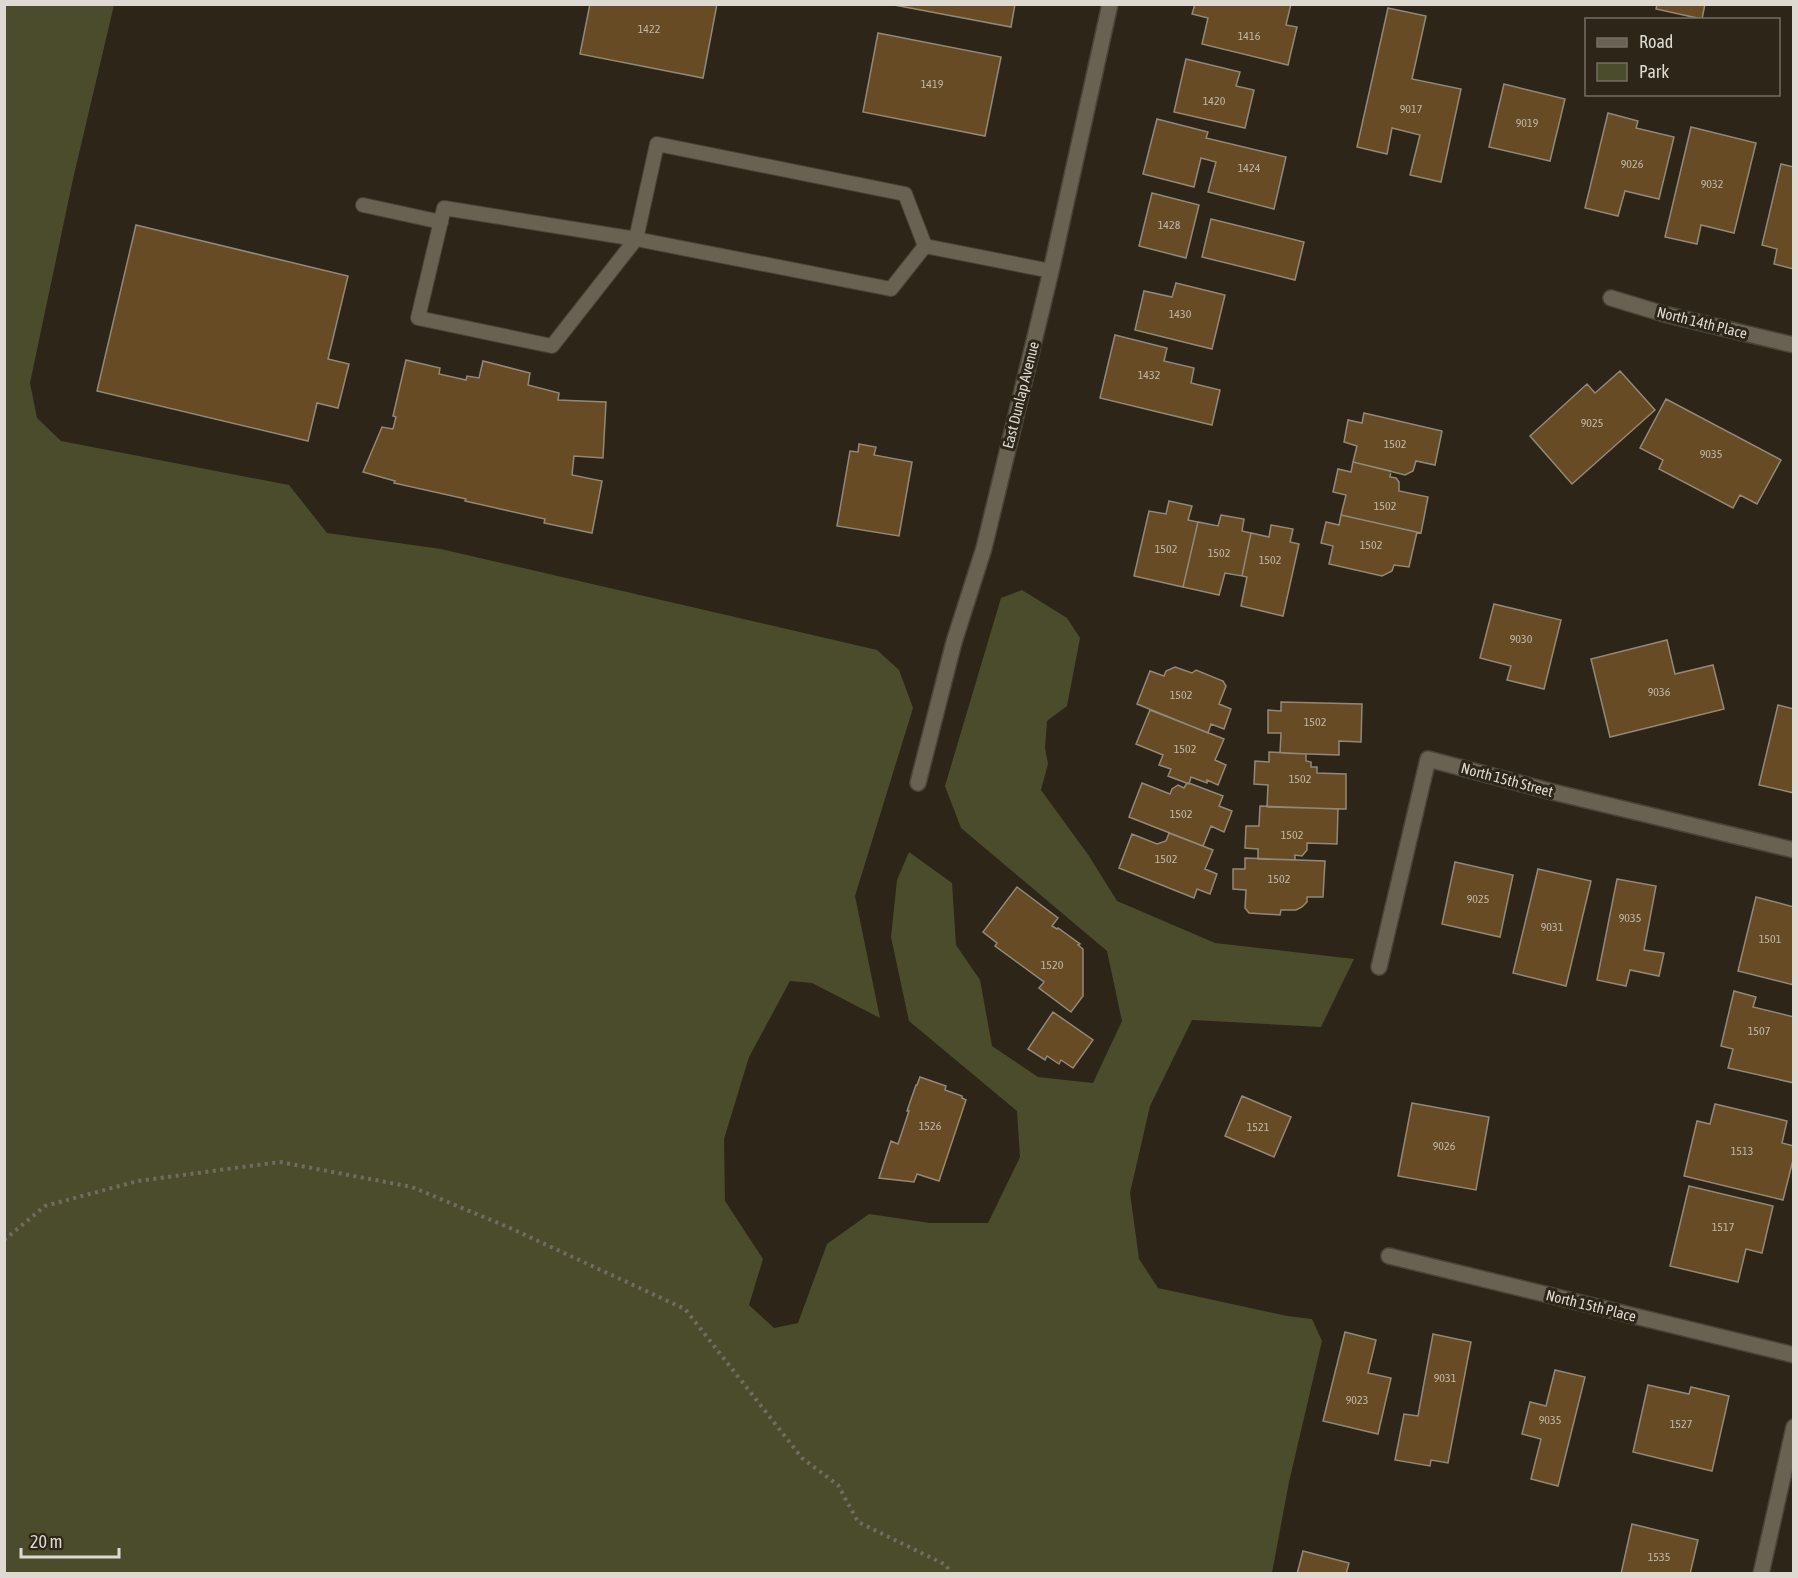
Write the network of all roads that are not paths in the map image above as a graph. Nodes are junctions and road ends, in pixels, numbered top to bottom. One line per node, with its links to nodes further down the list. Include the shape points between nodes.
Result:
1 (1110, 4): 6 (street, East Dunlap Avenue)
2 (363, 205): 3 (lane)
3 (441, 222): 4 (lane, via 444,208); 4 (lane, via 418,318 552,346)
4 (636, 239): 5 (lane, via 891,289); 5 (lane, via 657,144 905,194)
5 (925, 246): 6 (lane)
6 (1051, 271): 9 (street, East Dunlap Avenue, via 984,548 954,642)
7 (1611, 298): 8 (street, North 14th Place)
8 (1794, 345)
9 (918, 783)
10 (1794, 850): 11 (street, North 15th Street, via 1428,759)
11 (1379, 968)
12 (1389, 1256): 13 (street, North 15th Place)
13 (1794, 1355)
14 (1794, 1427): 15 (street)
15 (1761, 1574)

